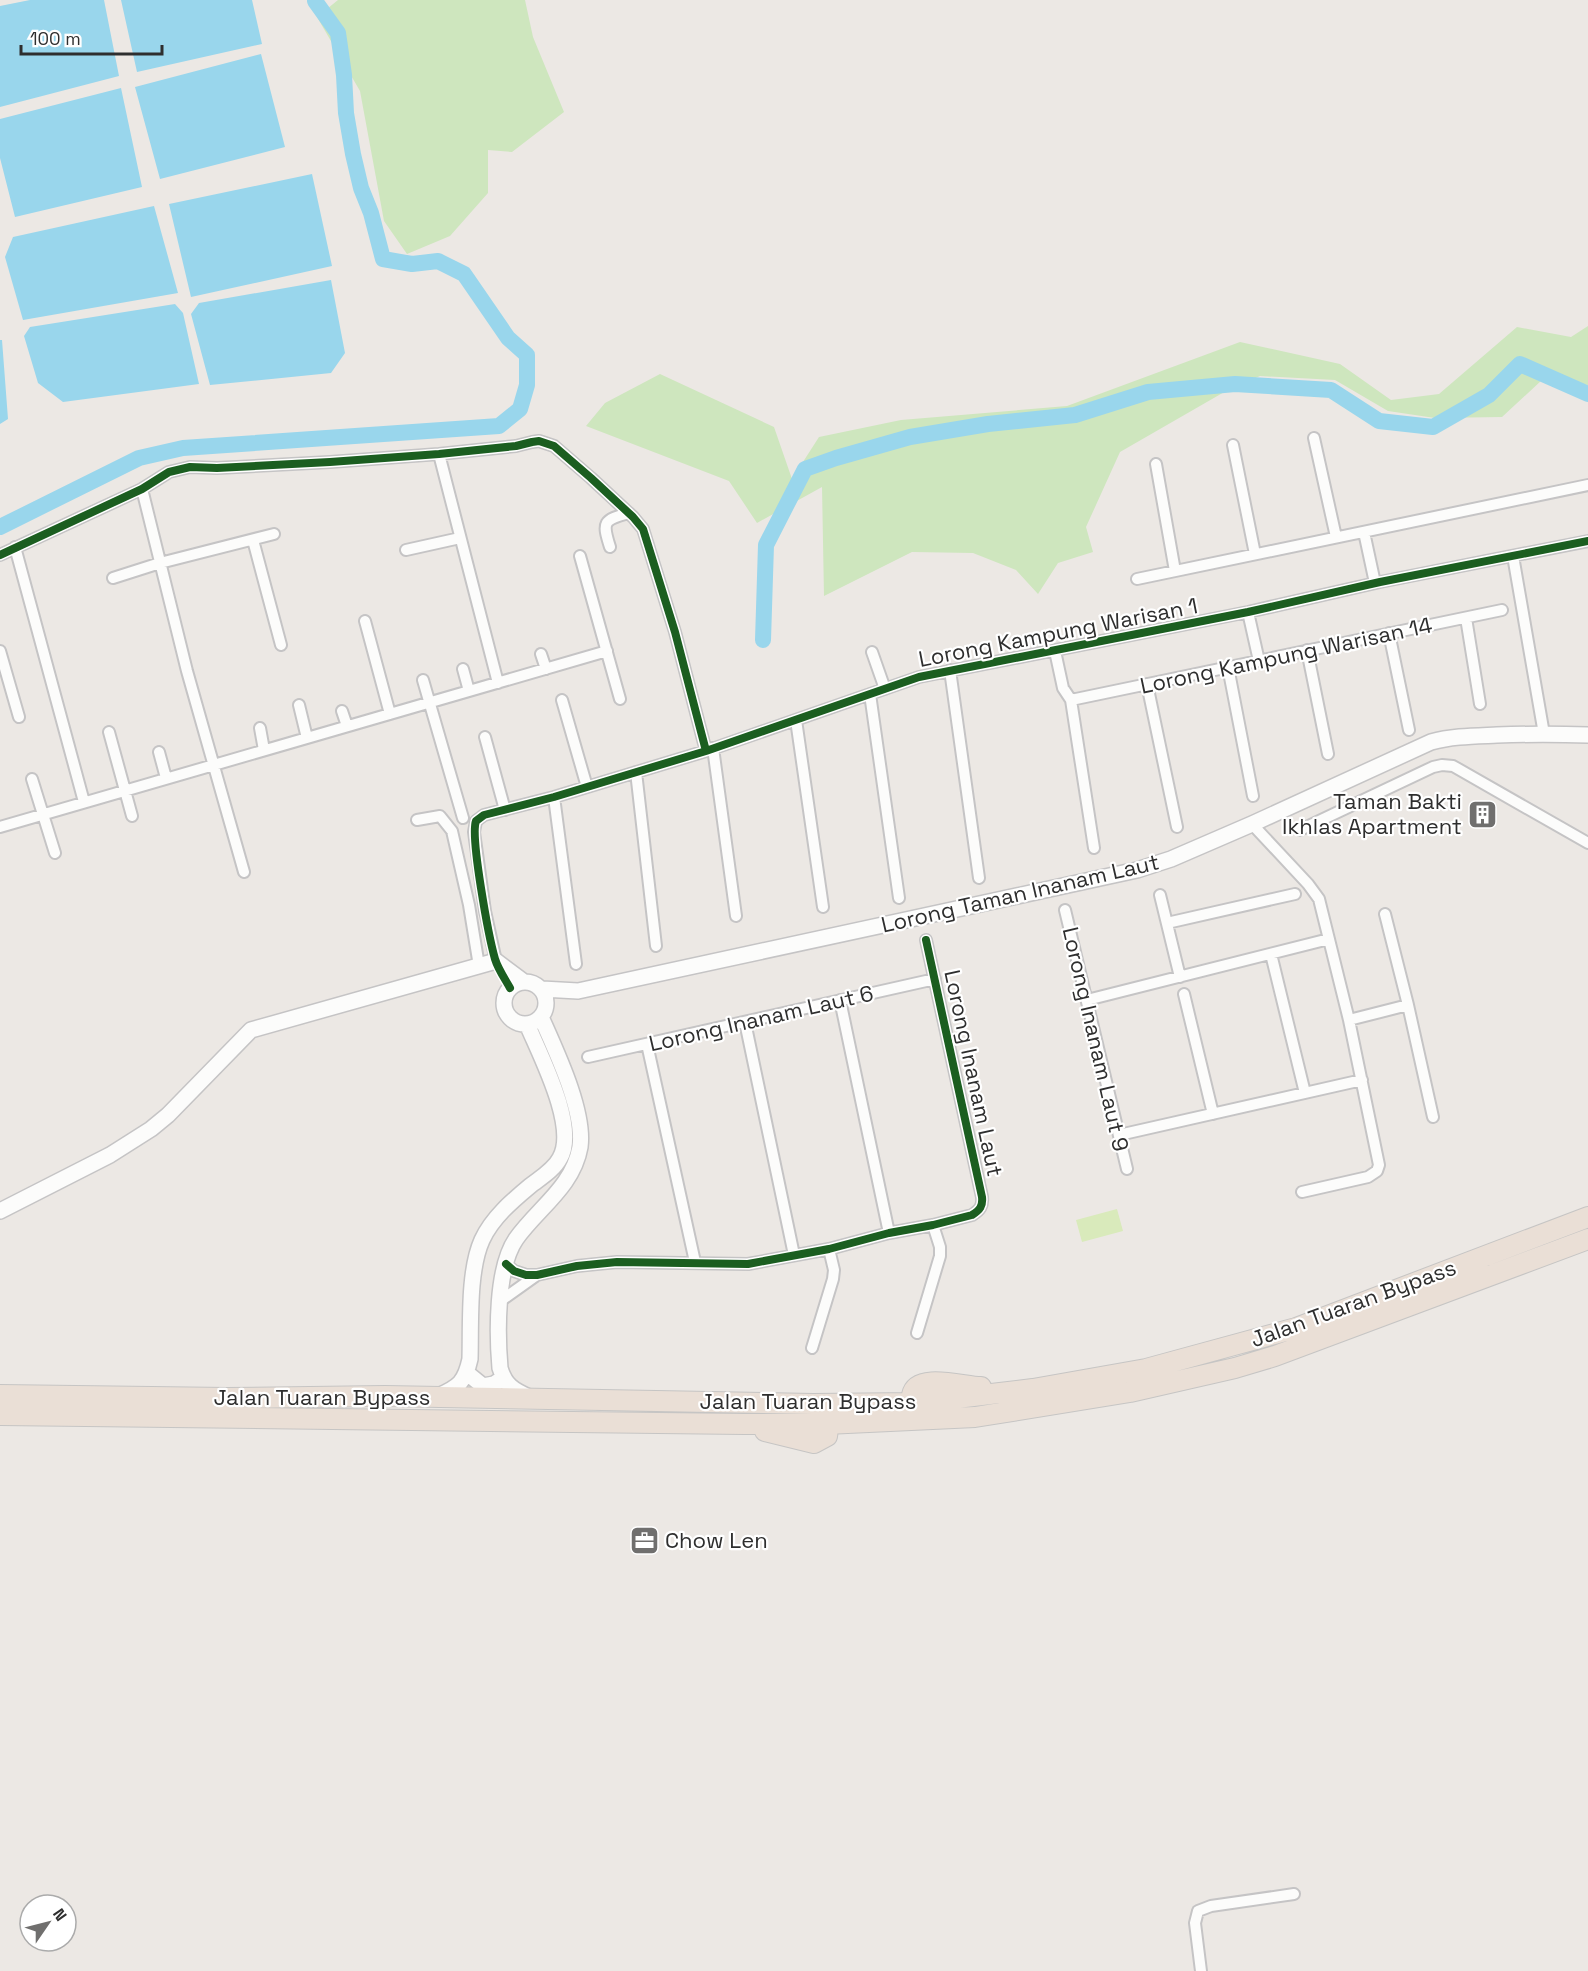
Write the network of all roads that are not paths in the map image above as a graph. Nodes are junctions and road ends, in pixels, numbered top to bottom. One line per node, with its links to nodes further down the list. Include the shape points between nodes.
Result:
1 (1314, 438): 10 (street)
2 (1233, 445): 17 (street)
3 (439, 454): 6 (street, via 190,467 169,472); 7 (street, via 547,443); 11 (street)
4 (1156, 464): 22 (street)
5 (1588, 485): 8 (street)
6 (142, 489): 14 (street); 21 (street)
7 (628, 513): 15 (street, via 607,521 604,529); 68 (street, via 646,536)
8 (1364, 532): 10 (street); 25 (street)
9 (274, 534): 12 (street)
10 (1336, 537): 17 (street)
11 (460, 538): 16 (street); 44 (street)
12 (253, 540): 21 (street); 31 (street)
13 (1588, 541): 20 (street, Lorong Kampung Warisan 1)
14 (15, 547): 18 (street); 79 (street)
15 (610, 547)
16 (406, 550)
17 (1255, 554): 22 (street)
18 (0, 555)
19 (580, 556): 34 (street)
20 (1513, 556): 25 (street, Lorong Kampung Warisan 1); 63 (street)
21 (160, 564): 23 (street); 71 (street)
22 (1175, 571): 24 (street)
23 (113, 578)
24 (1137, 579)
25 (1375, 583): 27 (street, Lorong Kampung Warisan 1)
26 (1502, 610): 28 (street, Lorong Kampung Warisan 14)
27 (1248, 612): 35 (street, Lorong Kampung Warisan 1); 38 (street)
28 (1467, 618): 30 (street, Lorong Kampung Warisan 14); 53 (street)
29 (365, 621): 56 (street)
30 (1389, 633): 32 (street, Lorong Kampung Warisan 14); 61 (street)
31 (281, 645)
32 (1307, 650): 38 (street, Lorong Kampung Warisan 14); 70 (street)
33 (0, 651): 57 (street)
34 (607, 651): 41 (street); 49 (street)
35 (1055, 651): 42 (street, Lorong Kampung Warisan 1); 51 (street, via 1063,688)
36 (872, 652): 46 (street)
37 (542, 654): 41 (street)
38 (1258, 661): 39 (street, Lorong Kampung Warisan 14)
39 (1228, 667): 45 (street, Lorong Kampung Warisan 14); 77 (street)
40 (462, 669): 47 (street)
41 (546, 669): 44 (street)
42 (950, 670): 46 (street, Lorong Kampung Warisan 1); 93 (street)
43 (423, 680): 52 (street)
44 (498, 682): 47 (street)
45 (1147, 684): 51 (street, Lorong Kampung Warisan 14); 87 (street)
46 (885, 689): 48 (street, Lorong Kampung Warisan 1)
47 (469, 691): 52 (street)
48 (870, 694): 58 (street, Lorong Kampung Warisan 1); 96 (street)
49 (621, 699)
50 (562, 700): 75 (street)
51 (1071, 700): 90 (street)
52 (431, 702): 56 (street); 83 (street)
53 (1480, 704)
54 (299, 705): 66 (street)
55 (342, 711): 59 (street)
56 (390, 714): 59 (street)
57 (18, 717)
58 (796, 720): 68 (street, Lorong Kampung Warisan 1); 97 (street)
59 (347, 726): 66 (street)
60 (260, 728): 67 (street)
61 (1409, 730)
62 (109, 732): 76 (street)
63 (1544, 734): 64 (main road, Lorong Taman Inanam Laut); 85 (main road, Lorong Taman Inanam Laut, via 1462,736 1431,742)
64 (1588, 735)
65 (485, 737): 80 (street)
66 (308, 738): 67 (street)
67 (264, 750): 71 (street)
68 (709, 750): 72 (street, Lorong Kampung Warisan 1); 100 (street)
69 (159, 752): 73 (street)
70 (1328, 754)
71 (213, 765): 73 (street); 92 (street)
72 (636, 772): 75 (street, Lorong Kampung Warisan 1); 104 (street)
73 (166, 778): 76 (street)
74 (32, 779): 81 (street)
75 (587, 787): 78 (street, Lorong Kampung Warisan 1)
76 (126, 790): 79 (street); 82 (street)
77 (1253, 796)
78 (554, 797): 80 (street, Lorong Kampung Warisan 1); 107 (street)
79 (84, 802): 81 (street)
80 (505, 810): 106 (street, Lorong Kampung Warisan 1, via 484,815 475,824 485,910)
81 (43, 815): 86 (street); 91 (street)
82 (132, 816)
83 (463, 818)
84 (417, 820): 108 (street, via 440,816 452,831)
85 (1252, 824): 102 (street, via 1314,891); 114 (main road, Lorong Taman Inanam Laut, via 1171,859 1122,874)
86 (0, 825)
87 (1177, 827)
88 (1300, 830): 89 (street, via 1442,765 1453,766)
89 (1588, 843)
90 (1094, 848)
91 (55, 853)
92 (244, 872)
93 (979, 878)
94 (1295, 894): 101 (street)
95 (1160, 895): 101 (street)
96 (899, 898)
97 (822, 907)
98 (1065, 910): 117 (street, Lorong Inanam Laut 9)
99 (1385, 914): 118 (street)
100 (736, 916)
101 (1167, 923): 109 (street)
102 (1329, 939): 105 (street); 120 (street)
103 (926, 940): 110 (street, Lorong Inanam Laut)
104 (656, 946)
105 (1271, 954): 109 (street); 126 (street)
106 (496, 961): 108 (main road); 111 (main road); 112 (main road, Lorong Kampung Warisan 1)
107 (576, 964)
108 (479, 966): 132 (main road, via 251,1030 152,1129)
109 (1180, 977): 117 (street)
110 (935, 979): 116 (street, Lorong Inanam Laut 6); 134 (street, Lorong Inanam Laut, via 982,1197 981,1208 972,1215)
111 (524, 982): 112 (main road); 113 (main road)
112 (510, 988): 122 (main road, via 504,999 506,1012 515,1021)
113 (542, 989): 114 (main road, Lorong Taman Inanam Laut); 119 (main road)
114 (578, 991): 119 (main road)
115 (1184, 994): 127 (street)
116 (840, 1000): 121 (street, Lorong Inanam Laut 6); 135 (street)
117 (1087, 1000): 129 (street, Lorong Inanam Laut 9)
118 (1408, 1005): 120 (street); 128 (street)
119 (544, 1012): 122 (main road); 140 (main road, via 575,1106 580,1146 572,1172 514,1241)
120 (1349, 1020): 125 (street)
121 (745, 1022): 123 (street, Lorong Inanam Laut 6); 138 (street)
122 (527, 1024): 145 (main road, via 548,1071 565,1125 565,1148 555,1166 495,1219 482,1241 474,1266)
123 (647, 1044): 124 (street, Lorong Inanam Laut 6); 139 (street)
124 (588, 1057)
125 (1362, 1080): 126 (street); 131 (street, via 1376,1146 1377,1171 1368,1177)
126 (1305, 1093): 127 (street)
127 (1213, 1114): 129 (street)
128 (1433, 1117)
129 (1119, 1135): 130 (street, Lorong Inanam Laut 9)
130 (1127, 1169)
131 (1302, 1192)
132 (0, 1211)
133 (1588, 1217): 150 (highway, Jalan Tuaran Bypass, via 1296,1328 1146,1369 1033,1389 927,1382 912,1391)
134 (933, 1225): 135 (street); 143 (street, via 940,1256)
135 (889, 1233): 137 (street)
136 (1588, 1239): 153 (highway, Jalan Tuaran Bypass, via 1245,1365 1130,1392)
137 (829, 1249): 138 (street); 144 (street, via 833,1279)
138 (794, 1255): 139 (street, via 748,1264)
139 (695, 1262): 141 (street, via 607,1263)
140 (506, 1264): 141 (street, via 520,1274); 142 (main road)
141 (537, 1275): 142 (street)
142 (499, 1302): 146 (main road)
143 (918, 1333)
144 (812, 1348)
145 (467, 1373): 146 (main road, via 483,1386); 149 (main road, via 457,1386)
146 (503, 1378): 148 (main road, via 513,1390)
147 (0, 1395): 149 (highway, Jalan Tuaran Bypass)
148 (529, 1397): 149 (highway, Jalan Tuaran Bypass); 151 (highway, Jalan Tuaran Bypass)
149 (435, 1398)
150 (915, 1403): 151 (highway, Jalan Tuaran Bypass); 153 (highway, Jalan Tuaran Bypass, via 922,1409)
151 (813, 1404): 154 (highway)
152 (0, 1415): 154 (highway, Jalan Tuaran Bypass, via 744,1424 814,1443 827,1436)
153 (975, 1417): 154 (highway, Jalan Tuaran Bypass)
154 (826, 1424)
155 (1294, 1894): 156 (street, via 1198,1911 1194,1923)
156 (1201, 1971)

